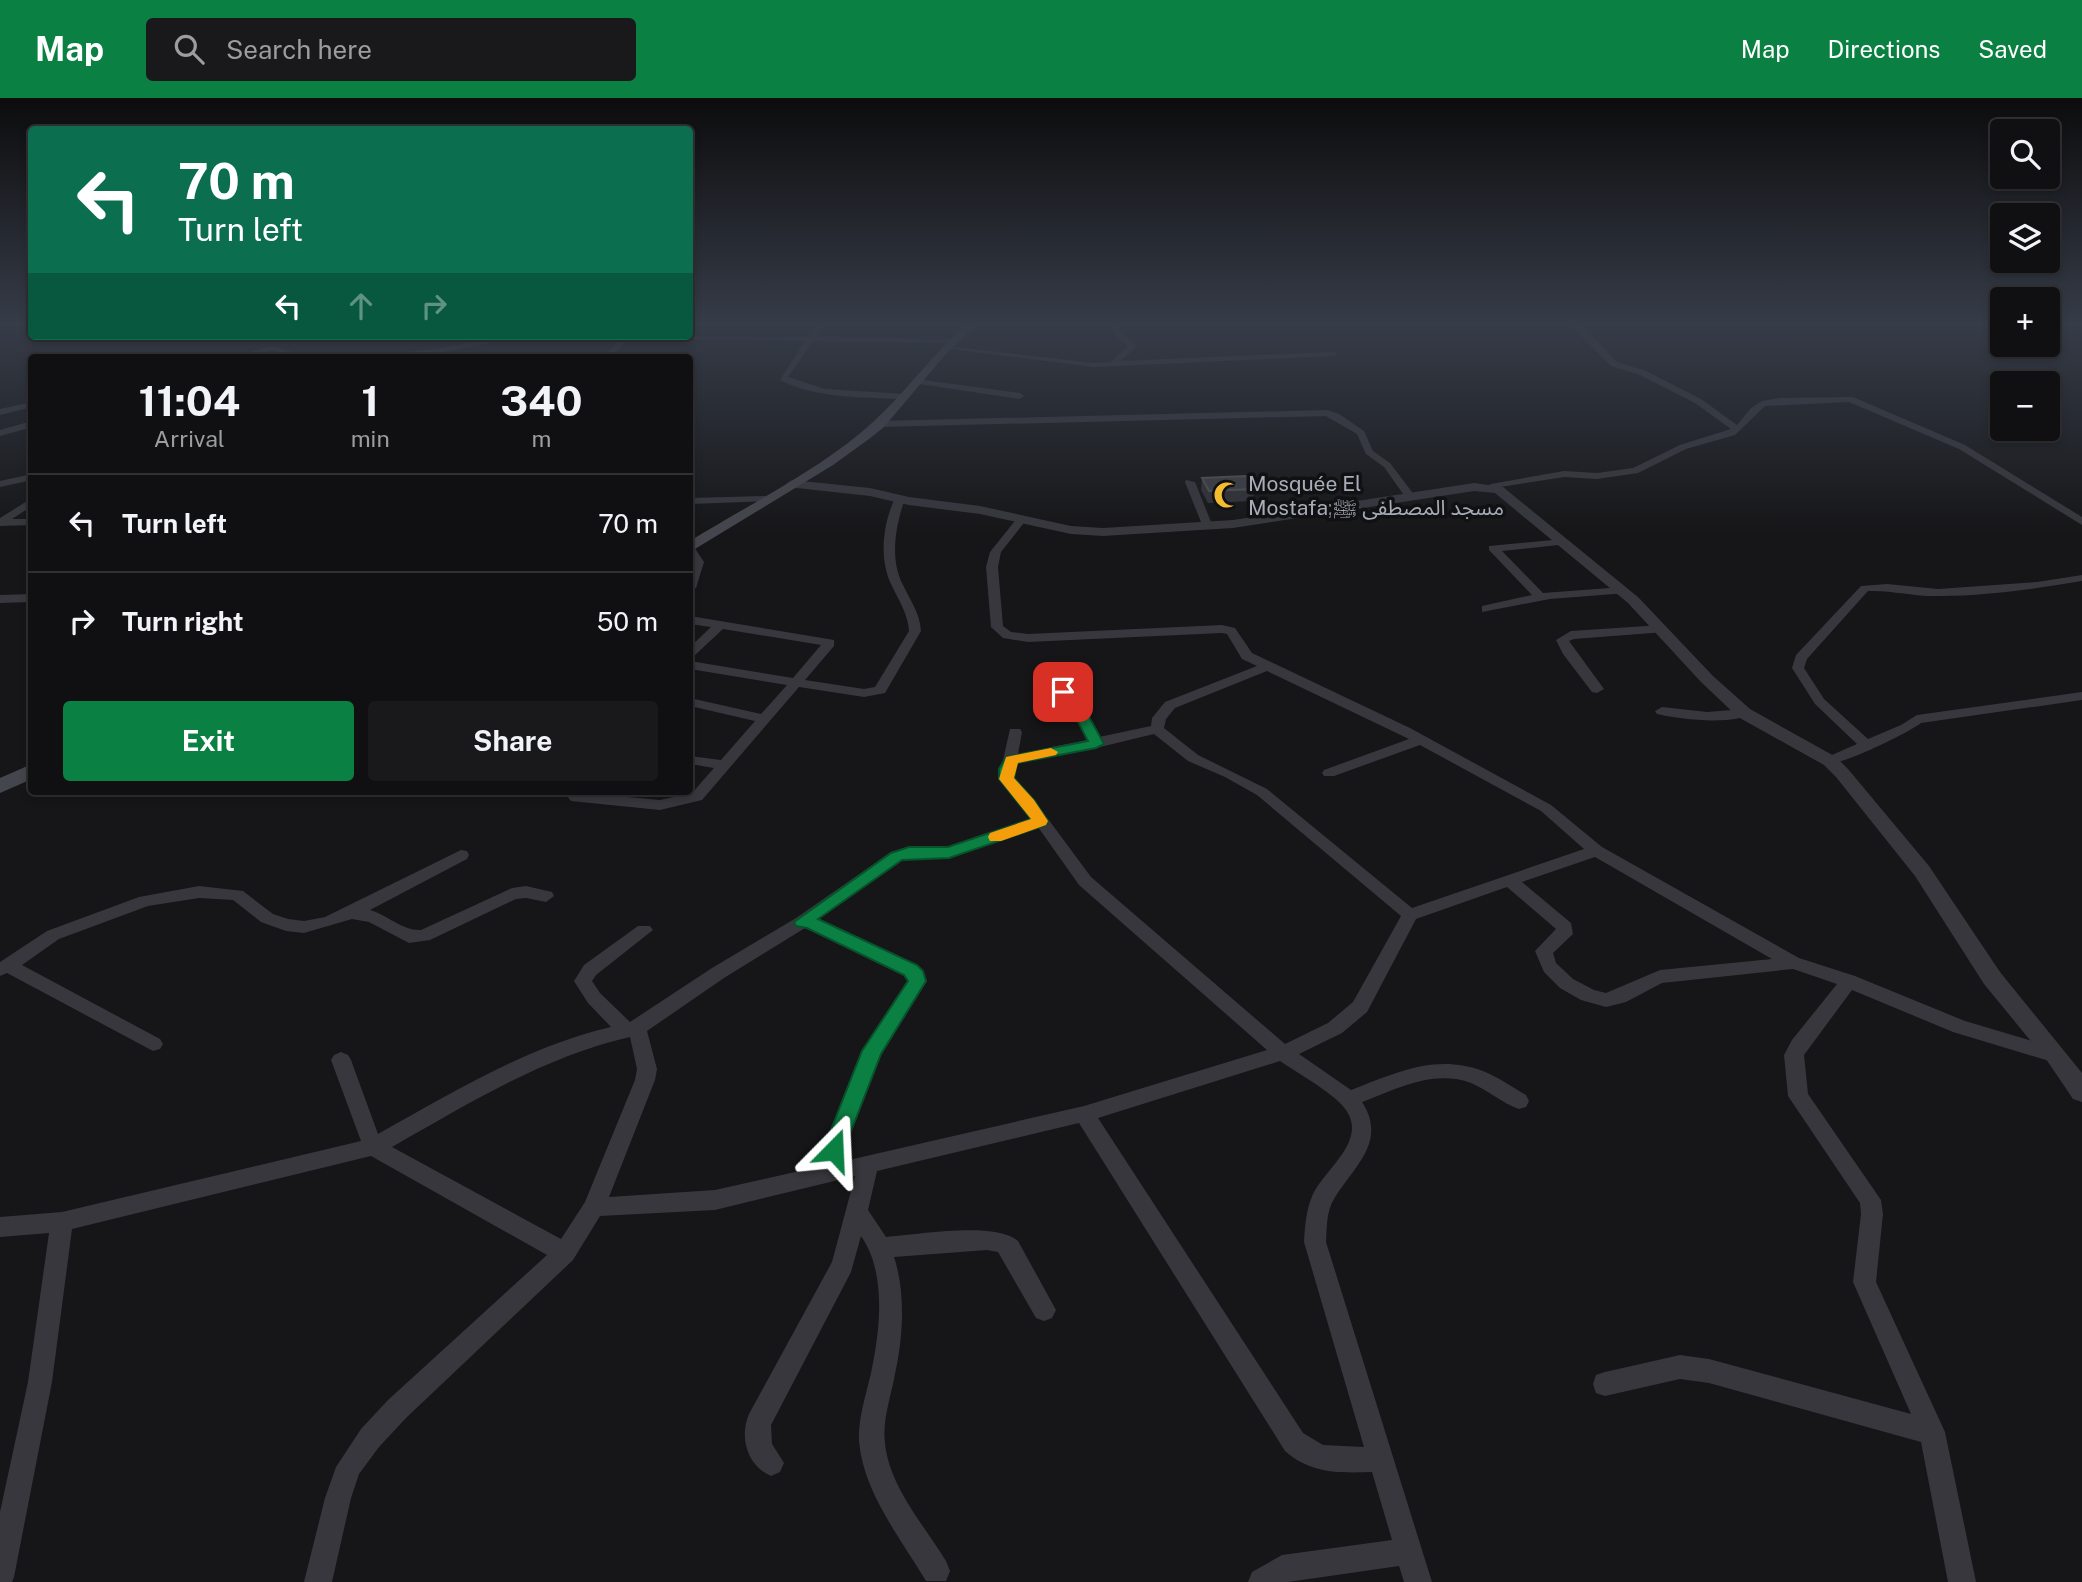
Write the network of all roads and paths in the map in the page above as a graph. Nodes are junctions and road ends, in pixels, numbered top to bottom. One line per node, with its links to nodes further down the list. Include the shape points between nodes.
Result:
1 (878, 394): 4 (street)
2 (1008, 394): 5 (street)
3 (1685, 394): 10 (street)
4 (903, 396): 8 (main road)
5 (1020, 396)
6 (28, 405): 7 (street)
7 (0, 412)
8 (879, 424): 15 (main road); 18 (street, via 1327,413 1361,433 1369,452 1387,465)
9 (28, 425): 11 (street)
10 (1737, 429): 16 (street, via 1683,447 1635,471 1564,474); 24 (street, via 1762,404 1850,399 1962,447)
11 (0, 433)
12 (28, 478): 14 (street)
13 (1190, 482): 26 (street)
14 (2, 484): 17 (street)
15 (792, 484): 19 (street); 20 (main road)
16 (1491, 487): 18 (street); 27 (street, via 1509,496)
17 (28, 494): 25 (street)
18 (1410, 496): 26 (street)
19 (900, 498): 22 (street); 43 (street, via 892,517 890,546 896,582 915,626 913,636 877,692)
20 (764, 499): 21 (street); 28 (main road)
21 (693, 501)
22 (1022, 519): 26 (street, via 1086,531); 42 (street, via 996,552 992,567 997,627 1007,635 1028,638 1222,629 1231,631 1247,656)
23 (28, 522): 25 (street)
24 (2082, 522)
25 (0, 523)
26 (1208, 527)
27 (1564, 542): 32 (street); 33 (street, via 1493,548)
28 (693, 546)
29 (693, 553): 30 (street, via 698,562)
30 (693, 578)
31 (2082, 578): 55 (street, via 1937,593 1865,588 1801,657 1798,668 1825,710)
32 (1623, 591): 33 (street); 39 (street)
33 (1539, 596): 36 (street)
34 (28, 598): 35 (street)
35 (0, 599)
36 (1486, 609)
37 (693, 620): 38 (street)
38 (720, 625): 40 (street); 43 (street, via 830,643)
39 (1661, 629): 44 (street, via 1571,635 1562,640); 49 (street)
40 (693, 650)
41 (693, 665): 43 (street)
42 (1267, 666): 51 (street, via 1170,705); 53 (street)
43 (798, 682): 50 (street)
44 (1597, 689)
45 (1063, 692): 54 (street, via 1070,694)
46 (2082, 696): 55 (street, via 1917,719)
47 (693, 703): 50 (street)
48 (1662, 711): 49 (street, via 1707,716)
49 (1744, 713): 58 (street)
50 (763, 719): 59 (street)
51 (1157, 729): 54 (street); 70 (street, via 1194,758 1262,792)
52 (1015, 732): 57 (street)
53 (1420, 740): 61 (street); 65 (street, via 1546,808)
54 (1096, 744): 57 (street)
55 (1868, 746): 58 (street)
56 (693, 760): 59 (street)
57 (1011, 760): 64 (street, via 1006,779)
58 (1830, 761): 79 (street, via 1922,871 1992,978)
59 (725, 765): 63 (street, via 697,797 672,804)
60 (28, 772): 62 (main road)
61 (1329, 773)
62 (0, 786)
63 (573, 795)
64 (1040, 821): 71 (street, via 949,852 897,856); 78 (street, via 1085,881)
65 (1597, 851): 67 (street); 73 (street)
66 (461, 855): 69 (street)
67 (1509, 880): 70 (street); 73 (street, via 1565,926 1564,934 1544,951 1549,967 1579,991 1604,1001 1664,976)
68 (547, 896): 69 (street, via 512,894 424,936 409,937 373,918)
69 (351, 913): 74 (street, via 304,927 286,925 267,918 237,895 199,892 145,901 53,935)
70 (1410, 915): 78 (street, via 1360,1007 1335,1028)
71 (802, 922): 76 (street); 87 (street, via 911,970 917,981 872,1051)
72 (644, 930): 76 (street, via 590,970 583,981 594,998)
73 (1793, 963): 75 (street)
74 (4, 967): 77 (street)
75 (1849, 981): 79 (street, via 1960,1027); 96 (street, via 1794,1055 1798,1096 1870,1200 1864,1282)
76 (632, 1029): 85 (street, via 601,1036 513,1071); 88 (street, via 647,1069 645,1080)
77 (153, 1044)
78 (1283, 1053): 82 (street); 84 (street)
79 (2056, 1055): 81 (street)
80 (341, 1060): 85 (street)
81 (2082, 1092)
82 (1349, 1099): 83 (street, via 1440,1068 1473,1075); 97 (street, via 1360,1116 1362,1133 1355,1154 1323,1197 1315,1242)
83 (1519, 1101)
84 (1084, 1114): 86 (street); 97 (street, via 1294,1442 1318,1460)
85 (373, 1147): 90 (street); 93 (street)
86 (869, 1163): 87 (street); 89 (street)
87 (824, 1175): 88 (street, via 715,1200)
88 (594, 1207): 93 (street)
89 (856, 1212): 92 (street); 98 (street, via 843,1265 758,1423 759,1449)
90 (62, 1222): 91 (street); 101 (street, via 40,1382)
91 (0, 1227)
92 (880, 1248): 94 (street, via 987,1240 1004,1243); 100 (street, via 890,1323 874,1410 871,1442 875,1466)
93 (565, 1253): 102 (street, via 370,1438 349,1467)
94 (1044, 1310)
95 (1605, 1384): 96 (street, via 1680,1367 1709,1371)
96 (1932, 1432): 105 (street)
97 (1380, 1459): 99 (street)
98 (771, 1463)
99 (1409, 1551): 103 (street, via 1282,1569); 104 (street)
100 (936, 1571)
101 (0, 1577)
102 (318, 1582)
103 (1262, 1582)
104 (1418, 1582)
105 (1962, 1582)

